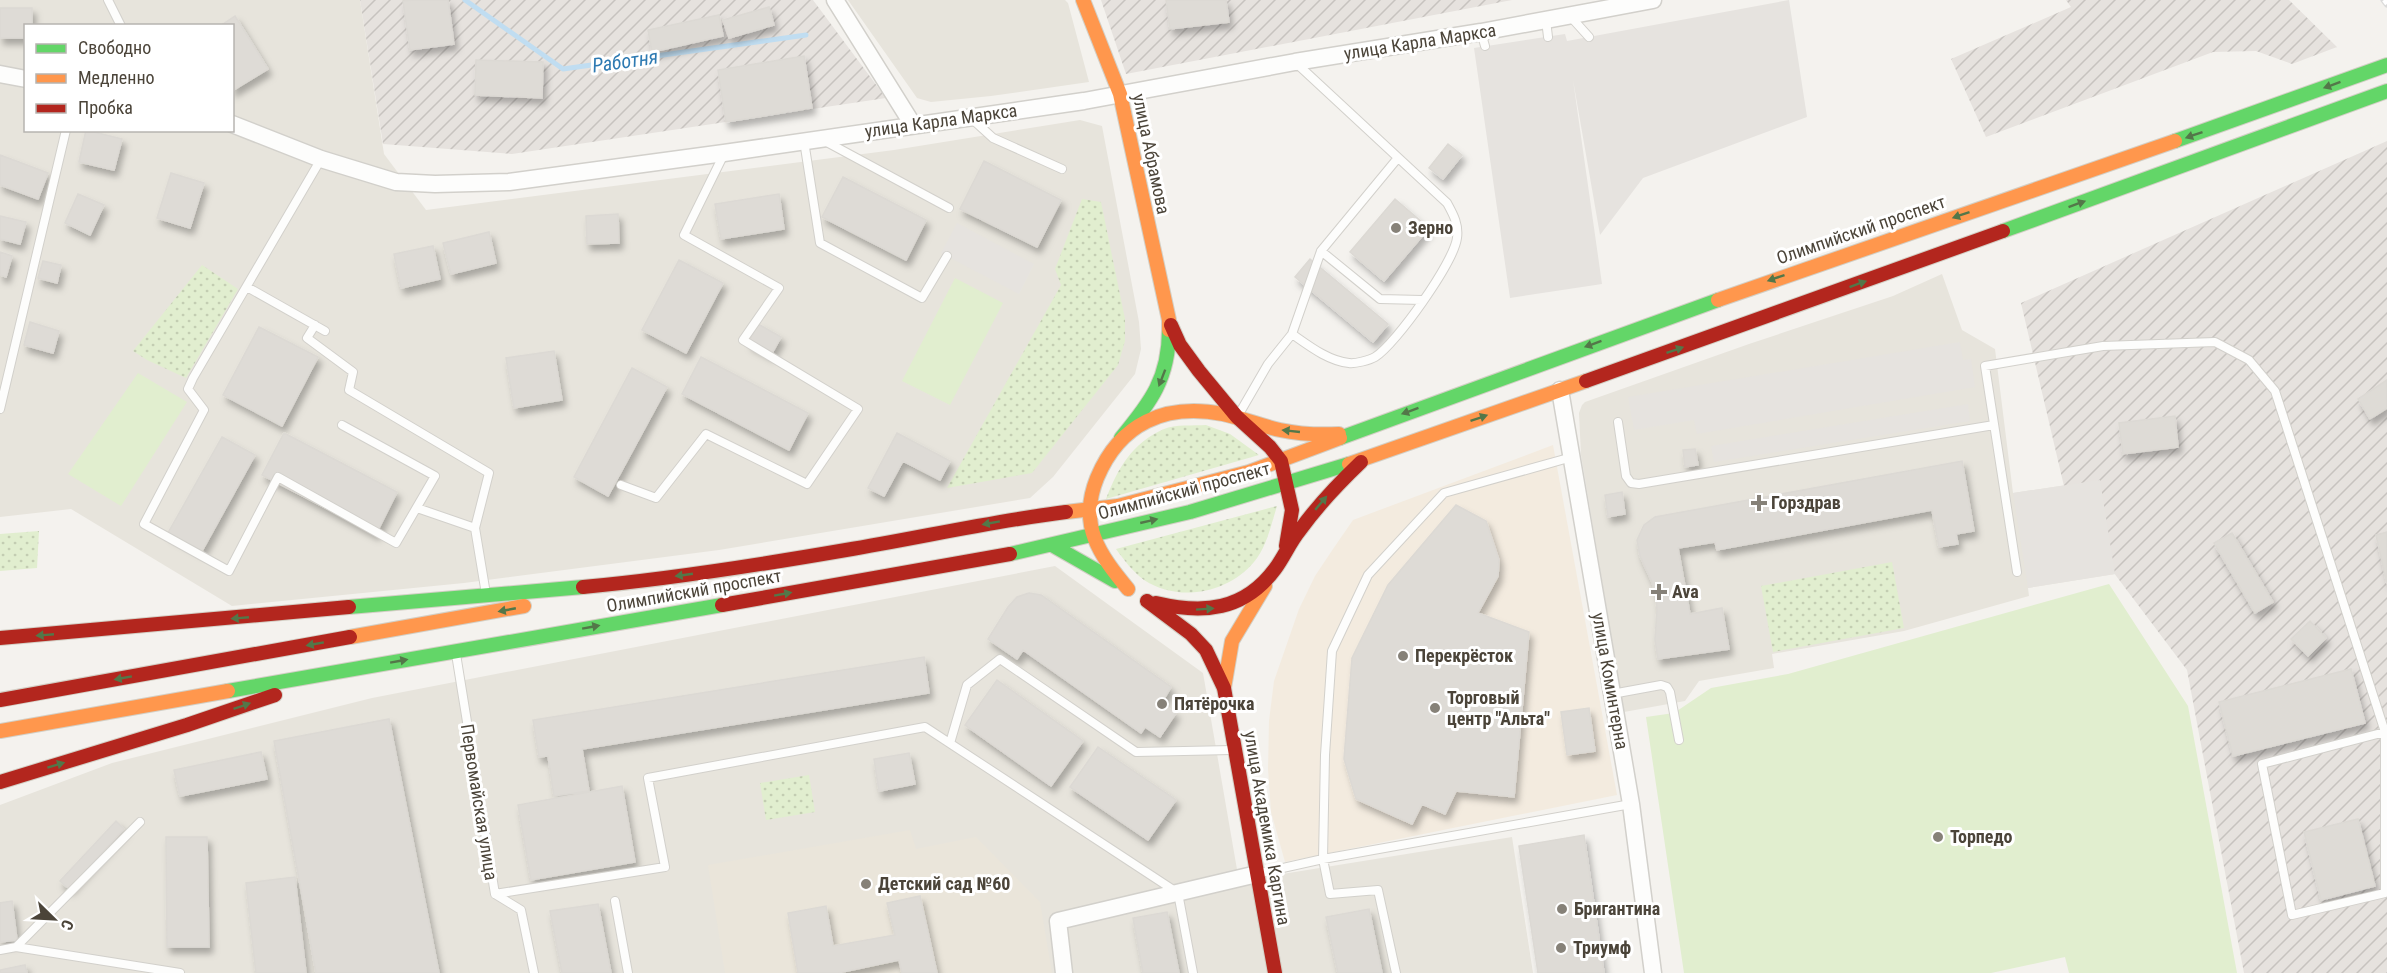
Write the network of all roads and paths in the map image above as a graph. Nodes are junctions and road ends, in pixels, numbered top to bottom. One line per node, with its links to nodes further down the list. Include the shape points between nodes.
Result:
1 (108, 0): 6 (lane)
2 (836, 0): 16 (street)
3 (1083, 0): 13 (main road, улица Абрамова)
4 (1653, 0): 5 (street, улица Карла Маркса)
5 (1570, 16): 7 (lane); 8 (street, улица Карла Маркса, via 1547,29)
6 (120, 24)
7 (1589, 37)
8 (1294, 62): 13 (street, улица Карла Маркса); 21 (lane)
9 (2387, 65): 38 (main road, Олимпийский проспект, one-way to 38, via 1772,280)
10 (0, 74): 11 (street)
11 (24, 79)
12 (2387, 91): 32 (main road, Олимпийский проспект, one-way to 12)
13 (1120, 94): 14 (street, улица Карла Маркса); 28 (main road, улица Абрамова)
14 (971, 117): 16 (street, улица Карла Маркса); 22 (lane, via 993,138)
15 (234, 125): 20 (street, улица Карла Маркса)
16 (914, 125): 18 (street, улица Карла Маркса)
17 (66, 132): 33 (lane)
18 (812, 140): 19 (street, улица Карла Маркса); 23 (lane); 25 (lane, via 820,243 922,298)
19 (724, 153): 20 (street, улица Карла Маркса, via 509,182 435,184 396,182); 45 (lane, via 684,235 779,288 743,340 858,409 807,484 706,434 656,498)
20 (321, 159): 26 (lane)
21 (1397, 159): 24 (lane); 27 (lane, via 1447,203 1456,220 1457,238 1449,261)
22 (1062, 169)
23 (949, 208)
24 (1321, 252): 27 (lane, via 1380,299); 31 (lane)
25 (947, 256)
26 (247, 287): 29 (lane); 46 (lane, via 188,389 204,410 144,524 229,571 278,477 396,543)
27 (1422, 300): 31 (lane, via 1404,328 1374,358 1349,363 1319,352)
28 (1169, 321): 34 (main road, via 1180,345); 39 (main road, one-way to 39, via 1170,350 1164,375 1153,399)
29 (315, 325): 30 (lane); 49 (lane, via 307,338 352,372 349,390 489,473)
30 (325, 331)
31 (1292, 334): 34 (lane, via 1268,364)
32 (1560, 390): 40 (street, улица Коминтерна); 41 (main road, Олимпийский проспект, one-way to 32)
33 (0, 409)
34 (1237, 417): 38 (main road, Олимпийский проспект, one-way to 34, via 1279,430); 39 (main road, Олимпийский проспект, via 1181,410 1151,418); 43 (main road, Олимпийский проспект)
35 (1618, 422): 37 (lane, via 1626,476 1631,483 1639,484)
36 (342, 425): 46 (lane, via 435,476)
37 (1994, 425): 54 (lane); 66 (lane, via 1985,366 2103,346 2215,342 2249,360 2275,391)
38 (1348, 434): 43 (main road, Олимпийский проспект)
39 (1121, 438): 42 (main road, Олимпийский проспект)
40 (1572, 457): 63 (street, улица Коминтерна); 73 (lane, via 1444,493 1368,575 1332,651)
41 (1364, 459): 44 (main road, Олимпийский проспект); 52 (main road, Олимпийский проспект, one-way to 41, via 1331,491)
42 (1105, 461): 47 (main road, Олимпийский проспект, via 1091,491); 48 (main road, Олимпийский проспект)
43 (1281, 461): 44 (main road, Олимпийский проспект); 47 (main road, Олимпийский проспект, via 1239,475)
44 (1286, 482): 50 (main road, Олимпийский проспект, one-way to 44, via 1190,512); 52 (main road, Олимпийский проспект, via 1292,510)
45 (621, 485)
46 (417, 508): 49 (lane)
47 (1088, 511): 48 (main road, Олимпийский проспект); 50 (main road, Олимпийский проспект)
48 (1049, 514): 55 (main road, Олимпийский проспект, one-way to 55)
49 (475, 528): 57 (lane)
50 (1092, 535): 51 (main road, Олимпийский проспект); 56 (main road, Олимпийский проспект, via 1106,564)
51 (1052, 545): 56 (main road, Олимпийский проспект); 60 (main road, Олимпийский проспект, one-way to 51)
52 (1286, 550): 53 (main road, Олимпийский проспект)
53 (1276, 568): 58 (main road, Олимпийский проспект, one-way to 53, via 1205,611 1233,604); 62 (main road, via 1232,641)
54 (2018, 572)
55 (626, 584): 57 (main road); 64 (main road, one-way to 64, via 511,609)
56 (1128, 590): 58 (main road, Олимпийский проспект)
57 (486, 596): 59 (main road, one-way to 59)
58 (1147, 601): 62 (main road, via 1206,650)
59 (0, 638)
60 (455, 651): 61 (main road, Олимпийский проспект, one-way to 60); 76 (lane, Первомайская улица)
61 (341, 671): 65 (main road); 70 (main road, one-way to 61, via 187,725)
62 (1224, 688): 69 (main road, улица Академика Каргина)
63 (1612, 694): 67 (lane, via 1667,687); 71 (street, улица Коминтерна)
64 (0, 700)
65 (0, 731)
66 (2385, 732): 66 (lane, via 2385,893 2292,915 2262,764)
67 (1679, 740)
68 (950, 743): 69 (lane, via 967,685 1000,659 1136,752); 75 (lane); 76 (lane, via 925,727 648,778 665,867)
69 (1235, 750): 74 (main road, улица Академика Каргина)
70 (0, 782)
71 (1631, 804): 73 (lane); 87 (street, улица Коминтерна)
72 (140, 822): 78 (lane)
73 (1323, 859): 74 (lane); 86 (lane, via 1330,894 1378,890)
74 (1257, 874): 75 (street); 85 (main road, улица Академика Каргина)
75 (1178, 893): 83 (street, via 1058,921); 84 (lane)
76 (495, 894): 81 (lane, Первомайская улица, via 521,910)
77 (615, 901): 82 (lane)
78 (16, 947): 79 (lane); 80 (lane)
79 (0, 950)
80 (180, 973)
81 (534, 973)
82 (628, 973)
83 (1064, 973)
84 (1193, 973)
85 (1275, 973)
86 (1396, 973)
87 (1653, 973)

